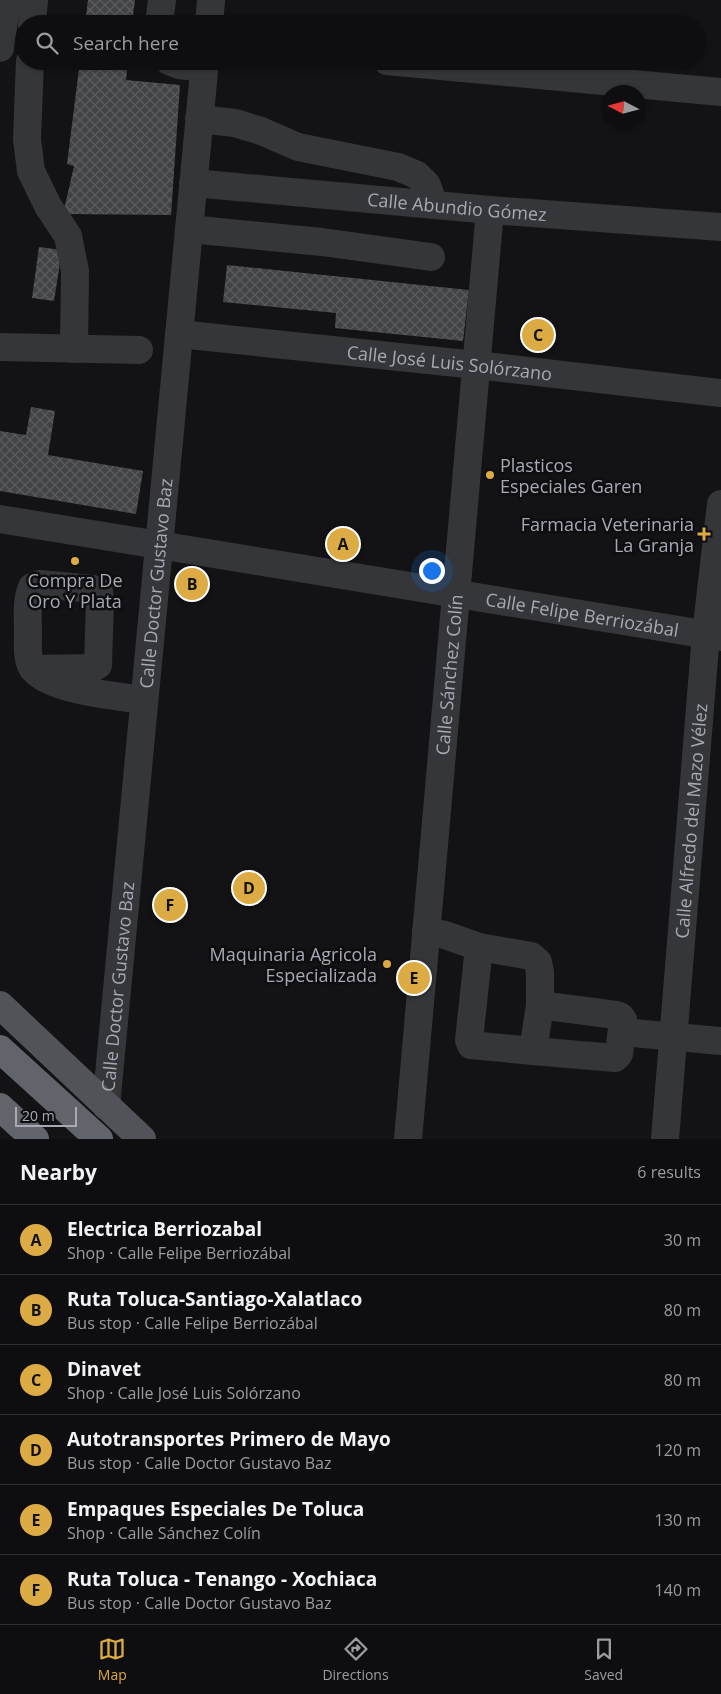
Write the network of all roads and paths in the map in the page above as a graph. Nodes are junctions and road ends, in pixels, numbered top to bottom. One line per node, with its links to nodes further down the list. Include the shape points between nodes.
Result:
1 (7, 0): 8 (street)
2 (34, 0): 5 (street)
3 (162, 0): 6 (street)
4 (211, 0): 7 (street)
5 (33, 15)
6 (160, 15)
7 (209, 15)
8 (0, 48)
9 (30, 70): 22 (street, via 27,139 31,171 48,206 68,236 75,271)
10 (205, 70): 13 (street, Calle Doctor Gustavo Baz)
11 (484, 70): 12 (street)
12 (721, 92)
13 (200, 119): 14 (street, Calle Doctor Gustavo Baz); 15 (street, via 235,123 298,147 398,167 417,175 427,185)
14 (193, 183): 15 (street, Calle Abundio Gómez); 18 (street, Calle Doctor Gustavo Baz)
15 (434, 205): 16 (street, Calle Abundio Gómez)
16 (490, 210): 17 (street, Calle Abundio Gómez); 24 (street, Calle Sánchez Colín)
17 (721, 227)
18 (189, 229): 19 (street); 20 (street, Calle Doctor Gustavo Baz)
19 (431, 257)
20 (179, 334): 24 (street, Calle José Luis Solórzano); 28 (street, Calle Doctor Gustavo Baz)
21 (0, 347): 22 (street)
22 (74, 349): 23 (street)
23 (139, 350)
24 (476, 365): 25 (street, Calle José Luis Solórzano); 29 (street, Calle Sánchez Colín)
25 (721, 393)
26 (721, 504): 30 (street, Calle Alfredo del Mazo Vélez)
27 (0, 519): 28 (street, Calle Felipe Berriozábal)
28 (159, 546): 29 (street, Calle Felipe Berriozábal); 32 (street, Calle Doctor Gustavo Baz)
29 (455, 594): 30 (street, Calle Felipe Berriozábal); 33 (street, Calle Sánchez Colín)
30 (714, 635): 38 (street, Calle Alfredo del Mazo Vélez)
31 (33, 669): 32 (street, via 48,681 63,686)
32 (144, 700): 42 (street, Calle Doctor Gustavo Baz)
33 (426, 932): 34 (street); 47 (street, Calle Sánchez Colín)
34 (479, 947): 35 (street, via 531,956 538,962); 41 (street, via 471,1044)
35 (540, 1004): 37 (street, via 620,1016); 41 (street)
36 (0, 1005): 42 (main road)
37 (622, 1032): 38 (street); 41 (street, via 619,1054 615,1058)
38 (674, 1036): 39 (street); 48 (street, Calle Alfredo del Mazo Vélez)
39 (721, 1041)
40 (0, 1049): 45 (highway)
41 (533, 1051)
42 (106, 1106): 46 (main road)
43 (0, 1107): 44 (highway)
44 (36, 1139)
45 (99, 1139)
46 (142, 1139)
47 (408, 1139)
48 (665, 1139)

